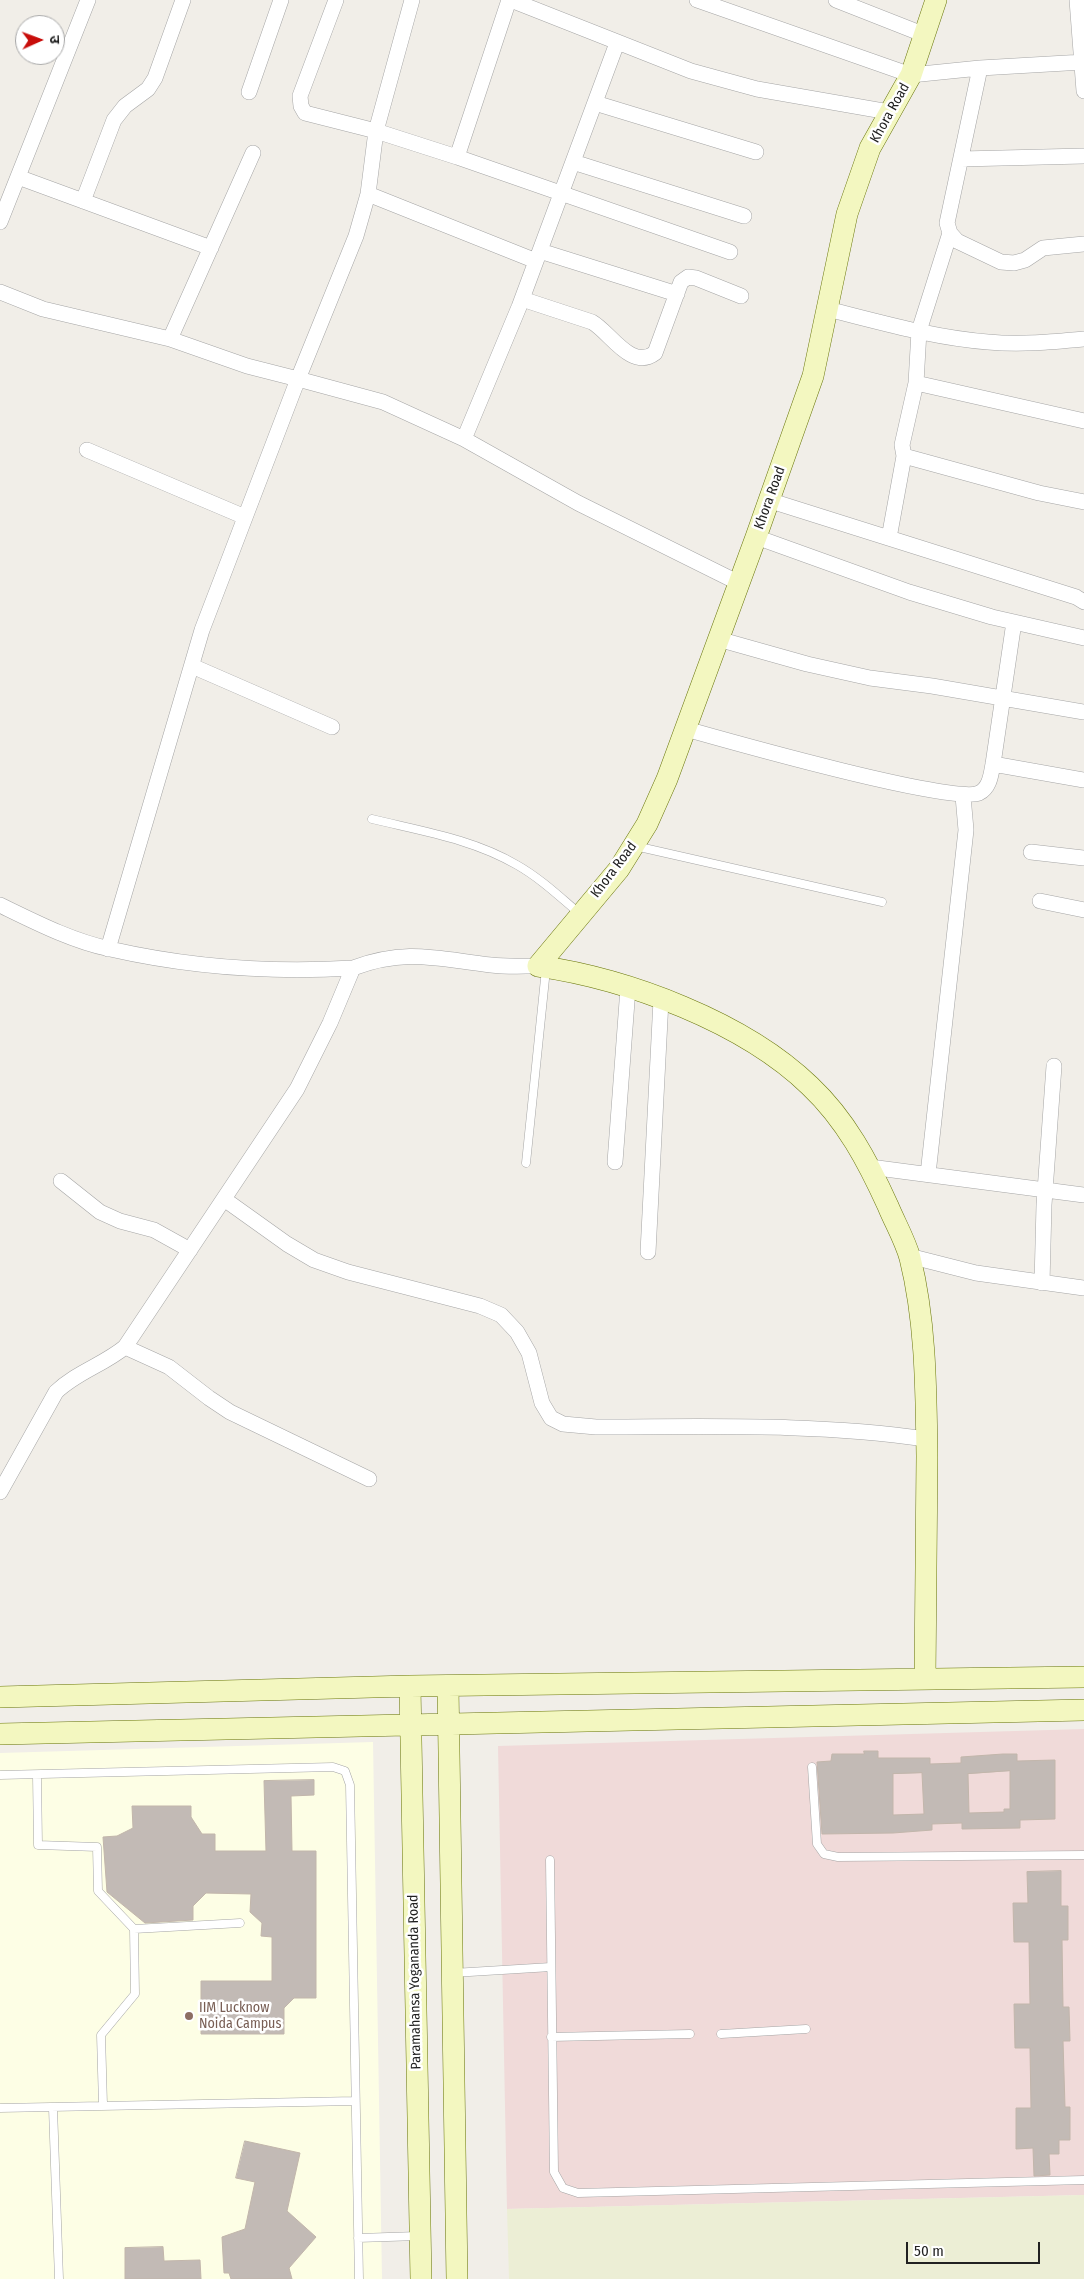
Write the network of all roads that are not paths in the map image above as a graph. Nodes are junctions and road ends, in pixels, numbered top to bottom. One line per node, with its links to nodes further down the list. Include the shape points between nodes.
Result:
1 (88, 0): 27 (street)
2 (183, 0): 30 (street, via 155,78 148,89 125,106 114,120)
3 (281, 0): 17 (street)
4 (336, 0): 20 (street, via 300,96 301,106 306,113)
5 (412, 0): 20 (street)
6 (510, 0): 12 (street); 24 (street)
7 (697, 0): 15 (street)
8 (836, 0): 11 (street)
9 (936, 0): 11 (street, Khora Road)
10 (1077, 0): 13 (street)
11 (924, 35): 15 (street, Khora Road)
12 (618, 43): 18 (street); 19 (street, via 691,71 757,89)
13 (1083, 62): 14 (street); 16 (street)
14 (980, 68): 15 (street); 25 (street)
15 (911, 75): 19 (street, Khora Road)
16 (1084, 91)
17 (249, 92)
18 (595, 103): 21 (street); 26 (street)
19 (889, 112): 42 (street, Khora Road, via 870,148 847,214)
20 (376, 131): 24 (street); 28 (street)
21 (756, 152)
22 (253, 153): 35 (street)
23 (1084, 156): 25 (street)
24 (456, 157): 29 (street)
25 (961, 159): 33 (street, via 947,223)
26 (573, 162): 29 (street); 31 (street)
27 (18, 178): 30 (street); 32 (street)
28 (368, 194): 37 (street); 46 (street, via 356,236)
29 (561, 194): 36 (street); 37 (street)
30 (82, 201): 35 (street)
31 (744, 216)
32 (0, 222)
33 (950, 233): 34 (street, via 957,241 1001,262 1025,260 1043,248); 43 (street)
34 (1084, 244)
35 (211, 248): 45 (street)
36 (730, 252)
37 (538, 256): 39 (street); 41 (street)
38 (0, 292): 45 (street, via 42,309)
39 (677, 294): 40 (street, via 681,282 688,277); 41 (street, via 654,353 648,358 634,356 592,322)
40 (741, 296)
41 (522, 299): 49 (street)
42 (827, 310): 43 (street); 52 (street, Khora Road, via 812,376)
43 (919, 331): 44 (street, via 988,342 1040,344); 47 (street)
44 (1084, 339)
45 (170, 340): 46 (street)
46 (298, 379): 49 (street, via 383,402); 54 (street)
47 (916, 383): 48 (street); 51 (street, via 902,444)
48 (1084, 420)
49 (464, 439): 57 (street, via 578,503)
50 (87, 450): 54 (street)
51 (904, 456): 53 (street); 56 (street)
52 (768, 500): 55 (street, Khora Road); 56 (street)
53 (1084, 502)
54 (245, 517): 62 (street, via 202,630)
55 (756, 537): 57 (street, Khora Road); 59 (street, via 909,592)
56 (889, 538): 58 (street)
57 (739, 583): 61 (street, Khora Road)
58 (1084, 602)
59 (1014, 622): 60 (street); 63 (street)
60 (1084, 638)
61 (718, 639): 63 (street, via 870,678); 66 (street, Khora Road)
62 (192, 666): 65 (street); 79 (street)
63 (1003, 698): 64 (street); 67 (street)
64 (1084, 712)
65 (332, 727)
66 (686, 729): 69 (street, via 786,756); 71 (street, Khora Road, via 655,806)
67 (993, 764): 68 (street); 69 (street, via 989,783 979,793)
68 (1084, 780)
69 (963, 796): 88 (street, via 966,830)
70 (372, 819): 78 (lane, via 486,850 540,880)
71 (633, 846): 75 (lane); 78 (street, Khora Road, via 619,869)
72 (1031, 852): 73 (street)
73 (1084, 858)
74 (1040, 901): 77 (street)
75 (882, 902)
76 (0, 905): 79 (street, via 40,925)
77 (1084, 910)
78 (580, 914): 80 (street, Khora Road)
79 (108, 949): 81 (street, via 181,962 250,968)
80 (542, 966): 81 (street, via 492,965 406,955 373,960); 82 (street, via 573,971); 86 (lane)
81 (353, 968): 92 (street, via 297,1089)
82 (628, 988): 83 (street); 85 (street)
83 (661, 1000): 87 (street, via 712,1020 774,1057 811,1086 848,1131); 94 (street)
84 (1054, 1066): 90 (street)
85 (616, 1162)
86 (526, 1163)
87 (870, 1167): 88 (street); 95 (street)
88 (928, 1174): 90 (street)
89 (61, 1181): 93 (street, via 100,1212 154,1230)
90 (1045, 1189): 91 (street); 96 (street)
91 (1084, 1195)
92 (224, 1199): 93 (street); 99 (street, via 314,1260 501,1314 529,1353 542,1403 552,1418 563,1424 820,1428)
93 (190, 1250): 98 (street)
94 (648, 1252)
95 (909, 1256): 96 (street, via 976,1273); 99 (street, via 920,1311 927,1382)
96 (1042, 1282): 97 (street)
97 (1084, 1288)
98 (125, 1347): 100 (street, via 169,1367 230,1412); 101 (street, via 70,1379 56,1392)
99 (926, 1439): 103 (street)
100 (369, 1479)
101 (0, 1492)
102 (1084, 1677): 103 (street)
103 (925, 1679): 105 (street)
104 (410, 1686): 105 (street); 106 (street); 109 (street, Paramahansa Yogananda Road)
105 (448, 1686): 108 (street)
106 (0, 1697)
107 (1084, 1710): 108 (street)
108 (448, 1724): 109 (street); 119 (street)
109 (410, 1725): 110 (street); 129 (street, Paramahansa Yogananda Road)
110 (0, 1734)
111 (812, 1767): 114 (lane, via 817,1844 824,1854 838,1857)
112 (0, 1775): 113 (lane)
113 (37, 1775): 117 (lane, via 38,1845 97,1847 98,1891); 124 (lane, via 333,1767 345,1771 350,1785)
114 (1084, 1855)
115 (550, 1860): 118 (lane)
116 (240, 1923): 117 (lane)
117 (134, 1928): 125 (lane, via 135,1994 101,2035)
118 (551, 1966): 119 (lane); 123 (lane)
119 (452, 1973): 134 (street)
120 (806, 2028): 122 (lane)
121 (690, 2034): 123 (lane)
122 (721, 2034)
123 (551, 2037): 128 (lane, via 554,2172 562,2188 578,2193)
124 (355, 2101): 125 (lane); 130 (lane)
125 (103, 2105): 127 (lane)
126 (0, 2108): 127 (lane)
127 (53, 2108): 131 (lane)
128 (1084, 2180)
129 (420, 2236): 130 (lane); 133 (street, Paramahansa Yogananda Road)
130 (358, 2238): 132 (lane)
131 (59, 2279)
132 (359, 2279)
133 (421, 2279)
134 (457, 2279)

